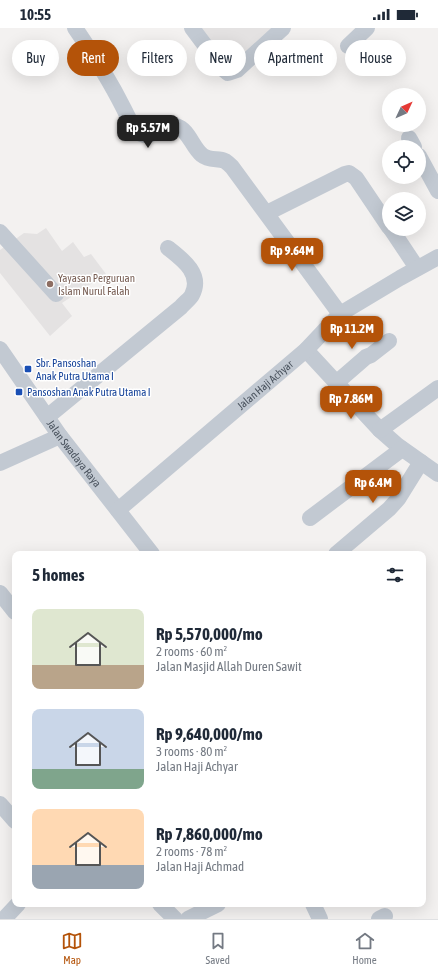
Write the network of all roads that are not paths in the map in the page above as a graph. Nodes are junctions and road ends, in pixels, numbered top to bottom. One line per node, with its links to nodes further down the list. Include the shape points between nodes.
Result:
1 (75, 28): 8 (street, via 137,131 147,135 172,126 182,129 202,155 225,161 232,167)
2 (192, 28): 3 (street, via 228,73 237,70)
3 (284, 28)
4 (367, 28): 5 (street)
5 (354, 40)
6 (426, 169): 7 (street)
7 (438, 191)
8 (267, 213): 9 (street, via 349,173 356,178); 16 (street)
9 (382, 216)
10 (0, 232): 15 (street)
11 (395, 236): 14 (street)
12 (168, 248): 22 (street, via 187,264 194,275 192,295 181,307)
13 (438, 257): 14 (street, Jalan Haji Achyar)
14 (417, 268): 16 (street, Jalan Haji Achyar)
15 (56, 294)
16 (340, 314): 19 (street, Jalan Haji Achyar)
17 (389, 341): 20 (street)
18 (0, 349): 22 (street, Jalan Swadaya Raya)
19 (306, 350): 20 (street); 29 (street, Jalan Haji Achyar)
20 (336, 383): 23 (street)
21 (438, 388): 23 (street)
22 (47, 417): 24 (street, Jalan Swadaya Raya)
23 (380, 430): 25 (street)
24 (60, 436): 27 (street); 29 (street, Jalan Swadaya Raya)
25 (402, 449): 26 (street); 30 (street)
26 (421, 462): 28 (street); 32 (street, via 389,509)
27 (0, 463)
28 (438, 474)
29 (118, 510): 31 (street, Jalan Swadaya Raya)
30 (310, 518)
31 (150, 551)
32 (340, 551)
33 (0, 593): 34 (street)
34 (12, 608)
35 (0, 804): 36 (street)
36 (12, 818)
37 (15, 907): 41 (street)
38 (163, 907): 42 (street)
39 (212, 907): 43 (street)
40 (314, 907): 44 (street)
41 (4, 919)
42 (175, 919)
43 (188, 919)
44 (320, 919)

